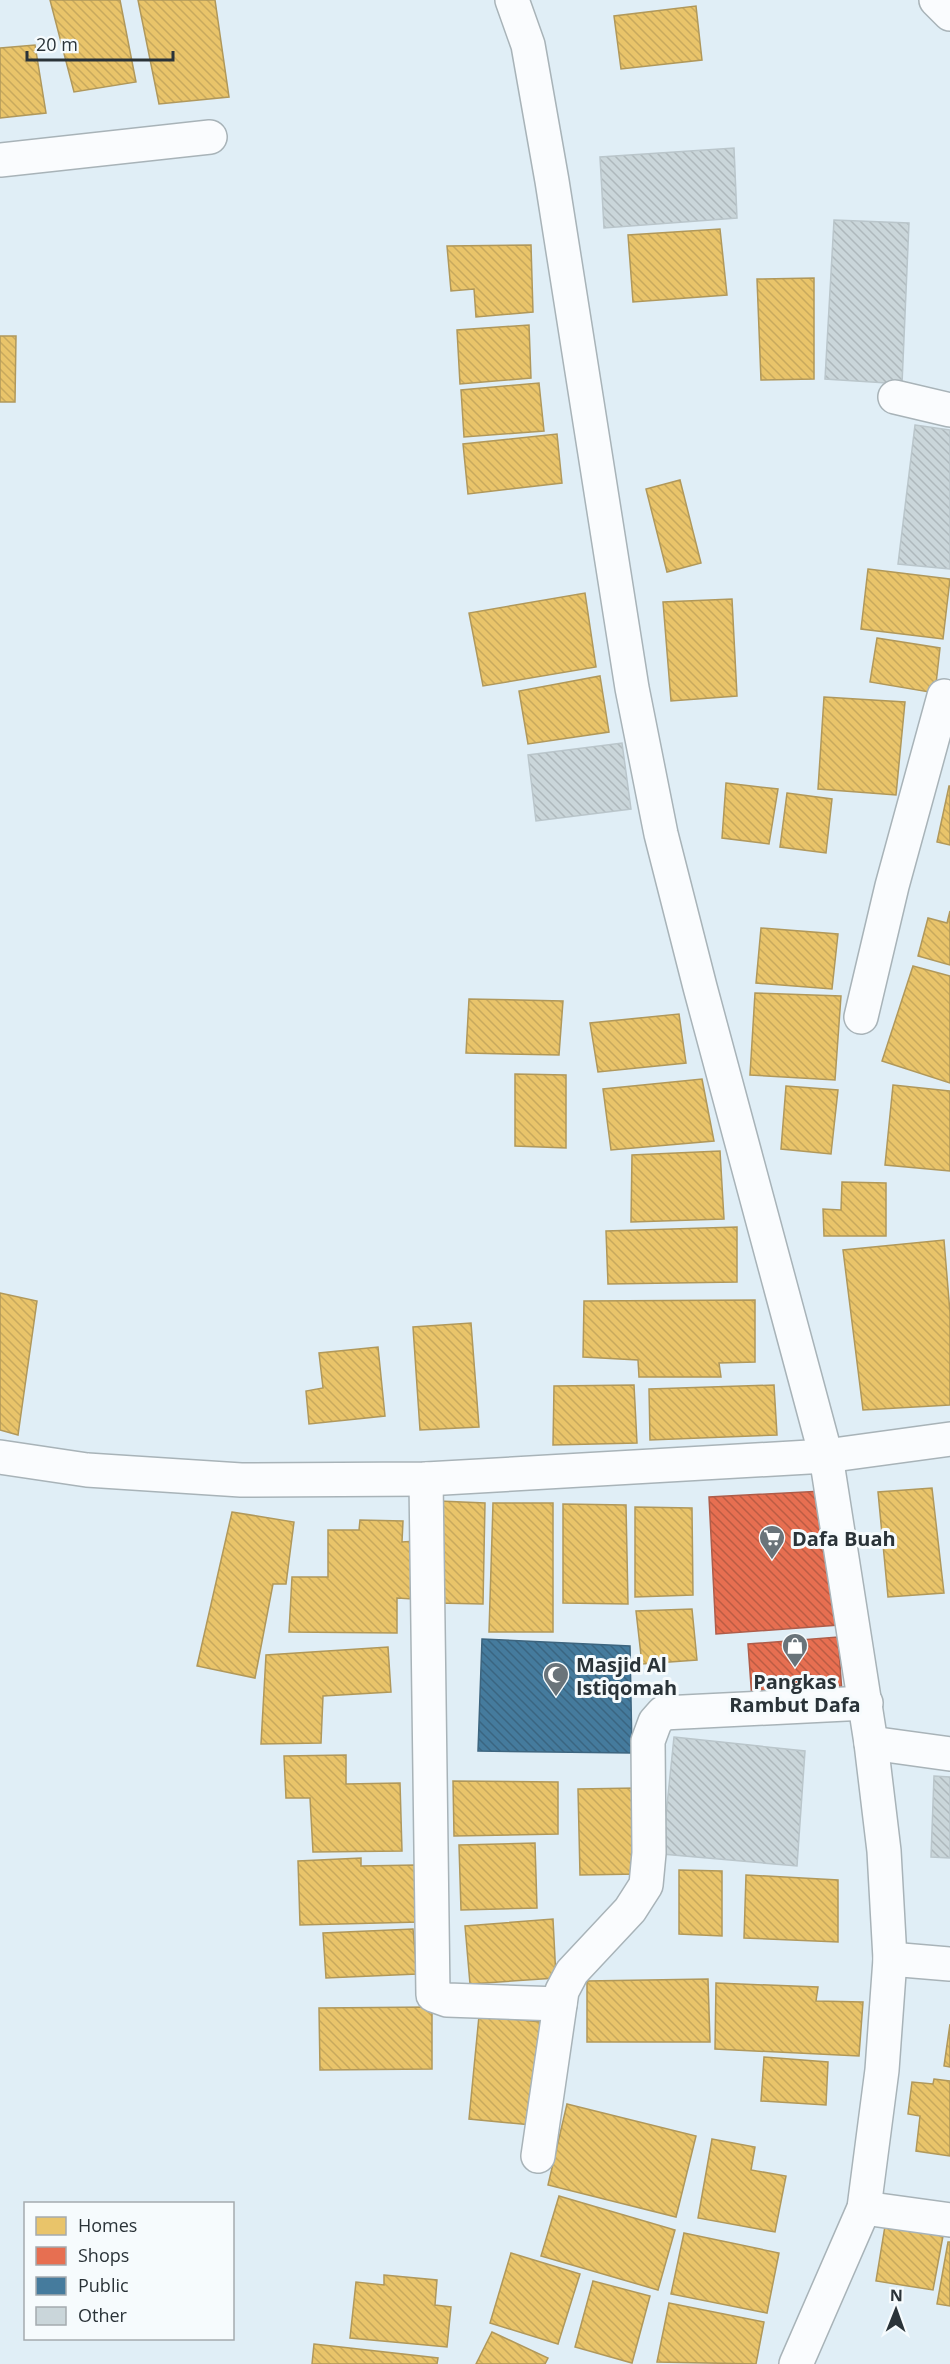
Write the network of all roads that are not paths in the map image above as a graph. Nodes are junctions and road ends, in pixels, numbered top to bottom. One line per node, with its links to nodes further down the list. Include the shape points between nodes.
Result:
1 (512, 0): 11 (street, via 528,45 632,688 661,834)
2 (936, 0): 3 (street)
3 (950, 14)
4 (210, 136): 5 (street)
5 (0, 160)
6 (895, 397): 7 (street)
7 (950, 410)
8 (948, 692): 9 (street, via 892,886)
9 (861, 1017)
10 (950, 1439): 11 (street)
11 (826, 1456): 13 (street); 14 (street)
12 (0, 1457): 13 (street, via 87,1470 241,1479)
13 (426, 1479): 19 (street, via 433,1995 447,2000)
14 (866, 1704): 15 (street); 19 (street, via 663,1713 648,1740 646,1886 630,1910 572,1972 562,1990)
15 (871, 1743): 16 (street); 17 (street, via 884,1851)
16 (950, 1754)
17 (890, 1959): 18 (street); 21 (street, via 882,2070)
18 (950, 1964)
19 (560, 2004): 20 (street)
20 (538, 2156)
21 (864, 2208): 22 (street); 23 (street)
22 (950, 2220)
23 (796, 2364)

